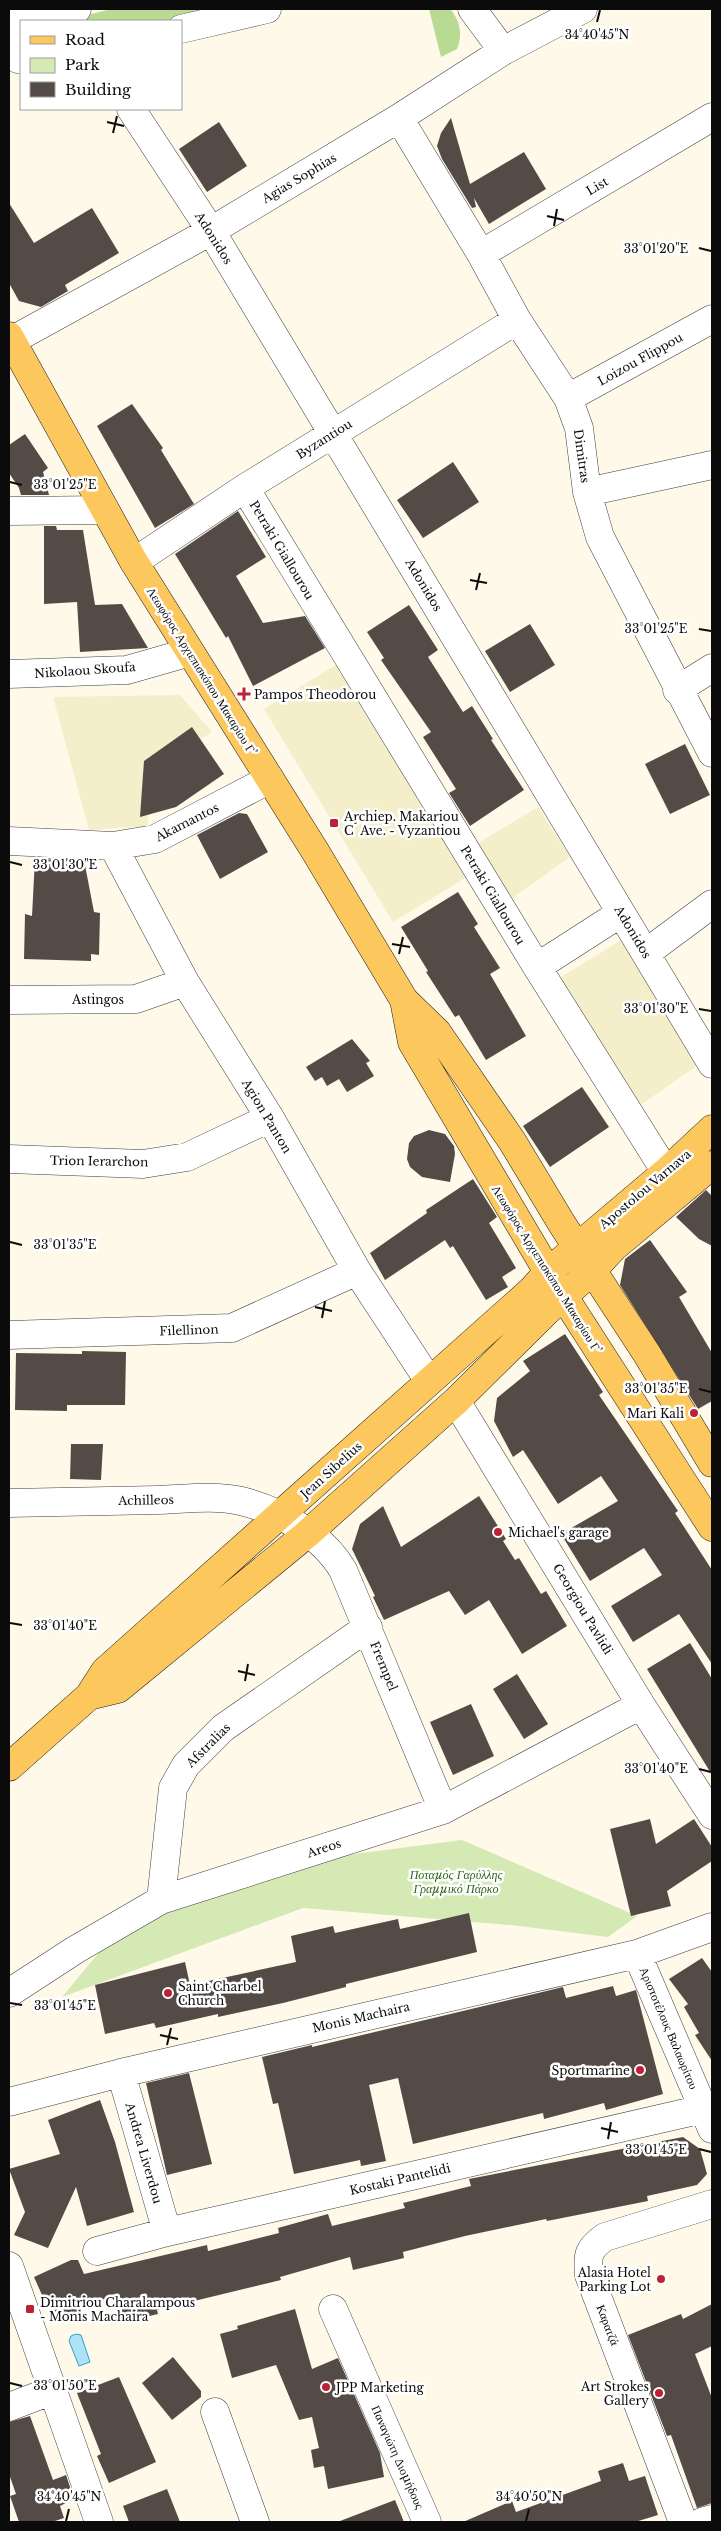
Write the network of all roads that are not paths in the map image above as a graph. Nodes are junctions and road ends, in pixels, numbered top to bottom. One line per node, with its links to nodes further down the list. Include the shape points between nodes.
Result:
1 (77, 9): 5 (street)
2 (472, 9): 7 (street)
3 (583, 9): 7 (street, Agias Sophias)
4 (254, 10): 6 (street)
5 (14, 16): 8 (street)
6 (182, 29)
7 (503, 51): 11 (street, Agias Sophias)
8 (16, 59)
9 (132, 110): 12 (street, Adonidos)
10 (712, 117): 13 (street, List)
11 (399, 118): 12 (street, Agias Sophias); 13 (street, Dimitras)
12 (211, 231): 16 (street, Agias Sophias); 18 (street, Adonidos)
13 (481, 254): 15 (street, Dimitras)
14 (712, 319): 17 (street, Loizou Flippou)
15 (517, 320): 17 (street, Dimitras); 18 (street, Byzantiou)
16 (10, 340): 22 (main road, Λεωφόρος Αρχιεπισκόπου Μακαρίου Γ’)
17 (568, 398): 21 (street, Dimitras, via 579,428)
18 (333, 434): 20 (street, Byzantiou); 34 (street, Adonidos)
19 (712, 465): 21 (street)
20 (245, 488): 24 (street, Byzantiou); 36 (street, Petraki Giallourou)
21 (587, 492): 28 (street, Dimitras, via 600,537)
22 (105, 510): 23 (street); 24 (main road, Λεωφόρος Αρχιεπισκόπου Μακαρίου Γ’)
23 (9, 511)
24 (134, 562): 25 (main road, Λεωφόρος Αρχιεπισκόπου Μακαρίου Γ’)
25 (190, 652): 27 (street, Nikolaou Skoufa, via 127,670); 30 (main road, Λεωφόρος Αρχιεπισκόπου Μακαρίου Γ’)
26 (712, 668): 28 (street)
27 (9, 674)
28 (678, 690): 29 (street, Dimitras)
29 (712, 753)
30 (270, 779): 32 (street, Akamantos, via 155,839); 39 (main road, Λεωφόρος Αρχιεπισκόπου Μακαρίου Γ’)
31 (9, 841): 32 (street, Akamantos)
32 (113, 846): 37 (street, Agion Panton)
33 (712, 904): 35 (street)
34 (621, 912): 35 (street, Adonidos); 36 (street)
35 (646, 953): 40 (street, Adonidos)
36 (537, 967): 45 (street, Petraki Giallourou)
37 (185, 982): 38 (street, Astingos, via 136,999); 41 (street, Agion Panton)
38 (9, 1000)
39 (404, 1000): 46 (main road, Λεωφόρος Αρχιεπισκόπου Μακαρίου Γ’, via 437,1032 512,1142); 49 (main road, Λεωφόρος Αρχιεπισκόπου Μακαρίου Γ’, via 412,1042)
40 (712, 1064)
41 (270, 1118): 43 (street, Trion Ierarchon, via 187,1157 143,1164); 48 (street, Agion Panton)
42 (712, 1129): 45 (main road, Apostolou Varnava)
43 (9, 1159)
44 (712, 1165): 47 (main road, Apostolou Varnava, via 613,1248)
45 (666, 1172): 46 (main road, Apostolou Varnava)
46 (577, 1248): 47 (main road, Λεωφόρος Αρχιεπισκόπου Μακαρίου Γ’); 49 (main road, Jean Sibelius)
47 (592, 1271): 50 (main road, Jean Sibelius); 54 (main road, Λεωφόρος Αρχιεπισκόπου Μακαρίου Γ’)
48 (357, 1272): 51 (street, Filellinon, via 232,1328); 52 (street, Agion Panton)
49 (548, 1272): 50 (main road, Λεωφόρος Αρχιεπισκόπου Μακαρίου Γ’); 52 (main road, Jean Sibelius)
50 (564, 1295): 53 (main road, Jean Sibelius); 57 (main road, Λεωφόρος Αρχιεπισκόπου Μακαρίου Γ’)
51 (9, 1335)
52 (429, 1381): 56 (main road, Jean Sibelius)
53 (456, 1401): 58 (main road, Jean Sibelius); 61 (street, Georgiou Pavlidi)
54 (708, 1447)
55 (9, 1503): 56 (street, Achilleos, via 222,1498 248,1503)
56 (280, 1515): 58 (street, Achilleos); 60 (main road, Jean Sibelius, via 105,1671)
57 (712, 1527)
58 (308, 1534): 59 (street, Frempel, via 337,1559); 60 (main road, Jean Sibelius, via 118,1689)
59 (368, 1627): 63 (street, Frempel); 65 (street, Afstralias, via 223,1728 186,1765 173,1788)
60 (89, 1696): 62 (main road, Jean Sibelius)
61 (641, 1704): 63 (street, Areos); 64 (street, Georgiou Pavlidi)
62 (9, 1767)
63 (443, 1810): 65 (street, Areos)
64 (712, 1815)
65 (161, 1900): 68 (street, Areos)
66 (712, 1927): 67 (street, Monis Machaira)
67 (637, 1954): 69 (street, Monis Machaira); 71 (street, Αριστοτέλους Βαλαωρίτου)
68 (9, 1993)
69 (121, 2073): 70 (street, Monis Machaira); 73 (street, Andrea Liverdou)
70 (9, 2102)
71 (708, 2119): 73 (street, Kostaki Pantelidi)
72 (712, 2204): 84 (street, Καρατζά, via 605,2237 592,2246 587,2259 589,2275)
73 (167, 2232): 74 (street, Kostaki Pantelidi)
74 (97, 2251)
75 (9, 2266): 77 (street)
76 (333, 2309): 83 (street, Παναγιώτη Διομήδους)
77 (51, 2391): 78 (street); 81 (street)
78 (9, 2407)
79 (215, 2412): 82 (street)
80 (712, 2519): 85 (street)
81 (99, 2522)
82 (255, 2522)
83 (427, 2522)
84 (683, 2522)
85 (702, 2522)

